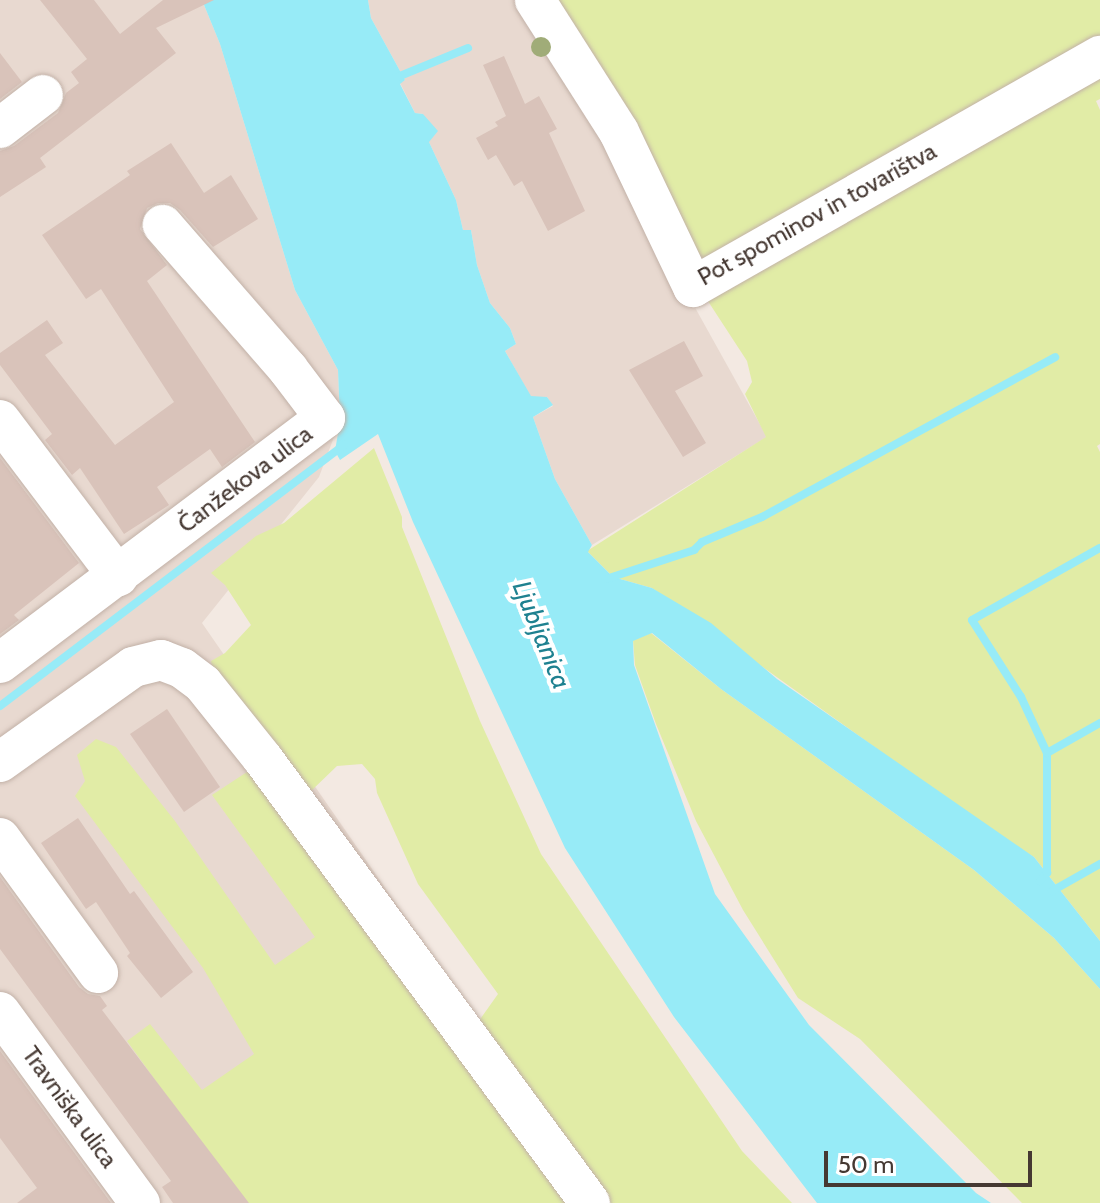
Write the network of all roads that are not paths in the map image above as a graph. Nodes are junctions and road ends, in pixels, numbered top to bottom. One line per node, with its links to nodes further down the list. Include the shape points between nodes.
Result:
1 (535, 0): 2 (street, Pot spominov in tovarištva, via 619,132 693,287)
2 (1100, 56)
3 (43, 95): 4 (street)
4 (0, 128)
5 (163, 225): 7 (street, Čanžekova ulica, via 325,418)
6 (0, 420): 7 (street)
7 (118, 576): 8 (street, Čanžekova ulica)
8 (0, 663)
9 (0, 762): 14 (street, via 133,667 161,660 182,668 203,684 263,759)
10 (0, 838): 11 (street)
11 (98, 973)
12 (0, 1012): 13 (street, Travniška ulica)
13 (140, 1203)
14 (590, 1203)

